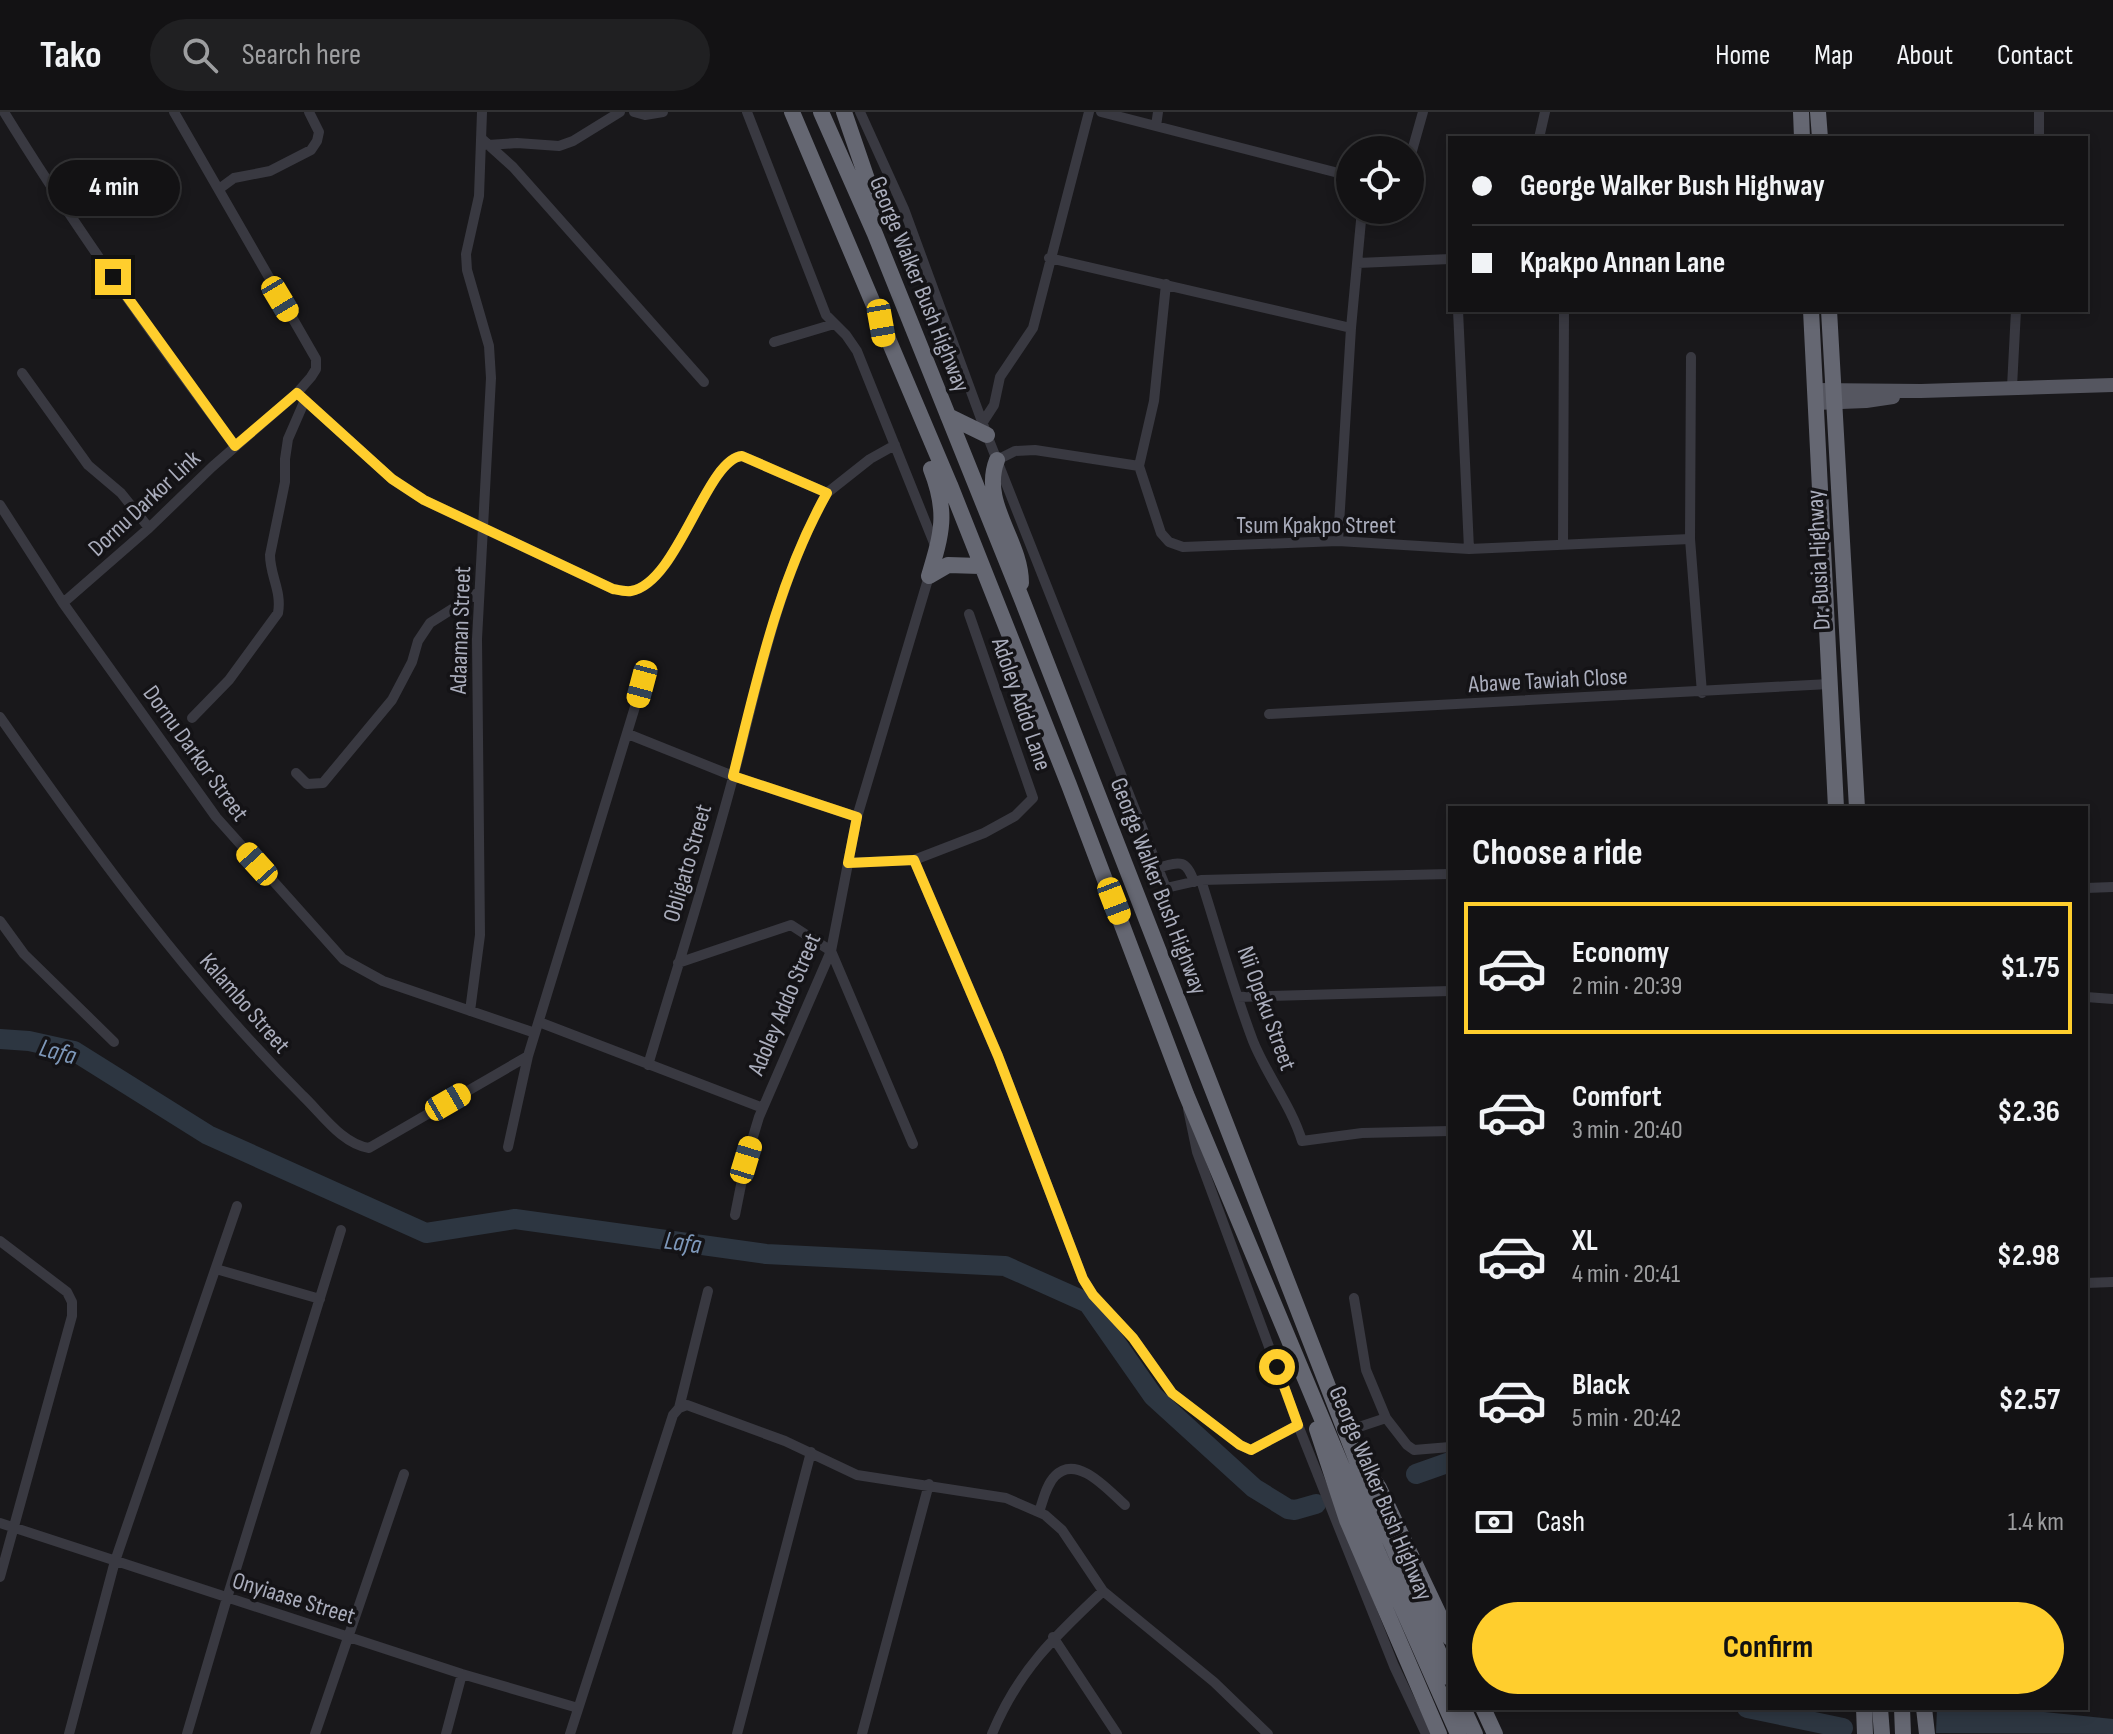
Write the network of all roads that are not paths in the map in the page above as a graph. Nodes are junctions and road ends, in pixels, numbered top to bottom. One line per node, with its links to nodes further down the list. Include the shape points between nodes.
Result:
1 (4, 112): 56 (street, via 50,187)
2 (174, 112): 29 (street, Dornu Darkor Link)
3 (309, 112): 29 (street, via 319,132 311,150 270,171 234,178)
4 (482, 112): 27 (street, Adaaman Street)
5 (620, 112): 27 (street, via 559,146)
6 (634, 112): 7 (street)
7 (663, 112)
8 (747, 112): 42 (street)
9 (792, 112): 41 (highway, George Walker Bush Highway)
10 (821, 112): 31 (highway, George Walker Bush Highway)
11 (844, 112): 31 (highway, via 868,182)
12 (860, 112): 54 (street, via 904,209)
13 (1089, 112): 32 (street)
14 (1101, 112): 21 (street)
15 (1158, 112): 21 (street)
16 (1423, 112): 22 (street)
17 (1545, 112): 23 (street)
18 (1801, 112): 24 (highway)
19 (1818, 112): 25 (highway)
20 (2039, 112): 26 (street)
21 (1156, 126): 28 (street)
22 (1416, 136)
23 (1539, 136)
24 (1802, 136)
25 (1820, 136)
26 (2039, 136)
27 (485, 142): 47 (street); 62 (street, Adaaman Street, via 466,254 489,346)
28 (1336, 172)
29 (219, 189): 50 (street, Dornu Darkor Link, via 316,359)
30 (1361, 224): 34 (street)
31 (875, 234): 53 (highway, George Walker Bush Highway)
32 (1049, 258): 35 (street); 54 (street, via 1033,328 1000,377)
33 (1448, 259): 34 (street)
34 (1358, 263): 43 (street)
35 (1166, 284): 43 (street); 58 (street, via 1154,401)
36 (1458, 312): 66 (street)
37 (1564, 312): 65 (street)
38 (1811, 312): 51 (highway, Dr. Busia Highway)
39 (1829, 312): 52 (highway, Dr. Busia Highway)
40 (2016, 312): 49 (street)
41 (881, 323): 67 (highway, via 888,358 939,490 943,510); 68 (highway, George Walker Bush Highway)
42 (834, 324): 44 (street); 55 (street, via 857,351)
43 (1351, 328): 64 (street)
44 (774, 342)
45 (1691, 357): 63 (street)
46 (22, 373): 61 (street, via 88,465 121,493)
47 (704, 382)
48 (2113, 385): 49 (main road)
49 (2012, 387): 52 (main road)
50 (301, 396): 56 (street, Dornu Darkor Link); 62 (street, via 392,479); 79 (street, via 288,439 270,555 278,613 229,680)
51 (1816, 396): 52 (main road); 75 (highway, Dr. Busia Highway)
52 (1833, 396): 84 (highway, Dr. Busia Highway)
53 (948, 416): 54 (highway); 71 (highway, George Walker Bush Highway)
54 (985, 428): 57 (street)
55 (895, 445): 59 (street); 67 (street)
56 (235, 446): 61 (street, Dornu Darkor Link)
57 (997, 460): 58 (street, via 1015,451 1035,450); 71 (highway, via 992,491 1019,564); 88 (street)
58 (1139, 466): 64 (street, Tsum Kpakpo Street, via 1161,533 1169,542 1183,547)
59 (827, 493): 62 (street, via 742,456 733,457 720,469 655,576 633,591 613,589); 82 (street, Obligato Street, via 807,529 765,649)
60 (0, 505): 72 (street, Dornu Darkor Street)
61 (149, 528): 72 (street, Dornu Darkor Link)
62 (484, 530): 70 (street, Adaaman Street)
63 (1690, 539): 65 (street, Tsum Kpakpo Street); 76 (street)
64 (1338, 541): 66 (street, Tsum Kpakpo Street)
65 (1563, 545): 66 (street, Tsum Kpakpo Street)
66 (1469, 549)
67 (937, 550): 69 (highway)
68 (980, 566): 69 (highway, via 948,565); 105 (highway, George Walker Bush Highway)
69 (929, 576): 85 (street, Adoley Addo Street)
70 (479, 592): 81 (street, via 430,623 392,700 323,783 307,784); 100 (street, Adaaman Street, via 480,935)
71 (1021, 597): 124 (highway, George Walker Bush Highway)
72 (63, 603): 100 (street, Dornu Darkor Street, via 216,817 334,950 365,974)
73 (969, 614): 86 (street, Adoley Addo Lane, via 1033,798 1015,816 984,833)
74 (642, 684): 80 (street)
75 (1829, 684): 76 (street, Abawe Tawiah Close); 83 (highway, Dr. Busia Highway)
76 (1702, 693): 77 (street, Abawe Tawiah Close)
77 (1269, 714)
78 (0, 717): 103 (street, Kalambo Street, via 141,914 253,1045 356,1144 369,1148)
79 (192, 718)
80 (628, 734): 82 (street); 101 (street)
81 (296, 773)
82 (733, 776): 85 (street); 95 (street, Obligato Street)
83 (1836, 806)
84 (1857, 806)
85 (857, 817): 87 (street, Adoley Addo Street)
86 (914, 860): 87 (street, Adoley Addo Lane); 123 (street, via 1093,1295 1133,1338 1172,1393 1240,1445 1251,1450)
87 (848, 863): 94 (street, Adoley Addo Street)
88 (1157, 868): 90 (street, via 1184,864); 90 (street, via 1166,888)
89 (1448, 874): 90 (street)
90 (1198, 881): 97 (street, Nii Opeku Street)
91 (2113, 887): 92 (street)
92 (2088, 888)
93 (0, 921): 102 (street, via 24,954)
94 (831, 951): 95 (street, via 791,925); 106 (street, Adoley Addo Street); 108 (street)
95 (678, 963): 104 (street, Obligato Street)
96 (1448, 991): 97 (street)
97 (1238, 997): 107 (street, Nii Opeku Street, via 1266,1072 1292,1113 1302,1141)
98 (2088, 997): 99 (street)
99 (2113, 999)
100 (470, 1011): 101 (street, Dornu Darkor Street)
101 (537, 1028): 103 (street); 104 (street, Dornu Darkor Street)
102 (114, 1042)
103 (528, 1056): 109 (street)
104 (648, 1065): 106 (street, Dornu Darkor Street)
105 (1186, 1094): 120 (highway, George Walker Bush Highway); 123 (street, George Walker Bush Highway, via 1191,1135)
106 (763, 1108): 111 (street, Adoley Addo Street)
107 (1448, 1131)
108 (913, 1144)
109 (508, 1147)
110 (237, 1206): 114 (street)
111 (735, 1215)
112 (341, 1230): 119 (street)
113 (0, 1241): 133 (street, via 67,1292 72,1302)
114 (216, 1269): 119 (street); 134 (street)
115 (2113, 1282): 116 (street)
116 (2088, 1283)
117 (708, 1291): 121 (street)
118 (1354, 1298): 122 (street, via 1366,1370)
119 (320, 1299): 137 (street)
120 (1280, 1317): 161 (highway, via 1347,1520); 162 (highway, George Walker Bush Highway)
121 (679, 1408): 127 (street, via 687,1405); 143 (street)
122 (1386, 1418): 124 (street); 125 (street, via 1414,1450)
123 (1298, 1425): 160 (street, George Walker Bush Highway)
124 (1347, 1431): 126 (highway, George Walker Bush Highway)
125 (1448, 1447)
126 (1353, 1449): 138 (highway, via 1379,1488); 142 (highway, George Walker Bush Highway)
127 (811, 1452): 129 (street, via 857,1475); 155 (street)
128 (404, 1474): 139 (street)
129 (929, 1484): 131 (street, via 1006,1498); 156 (street)
130 (1125, 1505): 131 (street, via 1085,1471 1074,1469 1055,1476)
131 (1039, 1512): 136 (street, via 1062,1530)
132 (0, 1523): 133 (street, Onyiaase Street)
133 (14, 1528): 134 (street, Onyiaase Street); 135 (street)
134 (115, 1561): 137 (street, Onyiaase Street); 150 (street)
135 (0, 1577)
136 (1103, 1591): 140 (street); 159 (street)
137 (227, 1598): 139 (street, Onyiaase Street); 151 (street)
138 (1448, 1634)
139 (347, 1635): 141 (street, Onyiaase Street); 152 (street)
140 (1053, 1637): 157 (street, via 1018,1684); 158 (street)
141 (462, 1674): 143 (street, Onyiaase Street); 153 (street)
142 (1448, 1674)
143 (578, 1708): 154 (street)
144 (1464, 1710): 163 (highway)
145 (1484, 1710): 164 (highway)
146 (1864, 1710): 165 (highway)
147 (1880, 1710): 166 (highway)
148 (1902, 1710): 167 (highway)
149 (1924, 1710): 168 (highway)
150 (69, 1734)
151 (187, 1734)
152 (315, 1734)
153 (446, 1734)
154 (570, 1734)
155 (737, 1734)
156 (862, 1734)
157 (992, 1734)
158 (1117, 1734)
159 (1268, 1734)
160 (1426, 1734)
161 (1439, 1734)
162 (1458, 1734)
163 (1475, 1734)
164 (1495, 1734)
165 (1865, 1734)
166 (1882, 1734)
167 (1903, 1734)
168 (1927, 1734)

